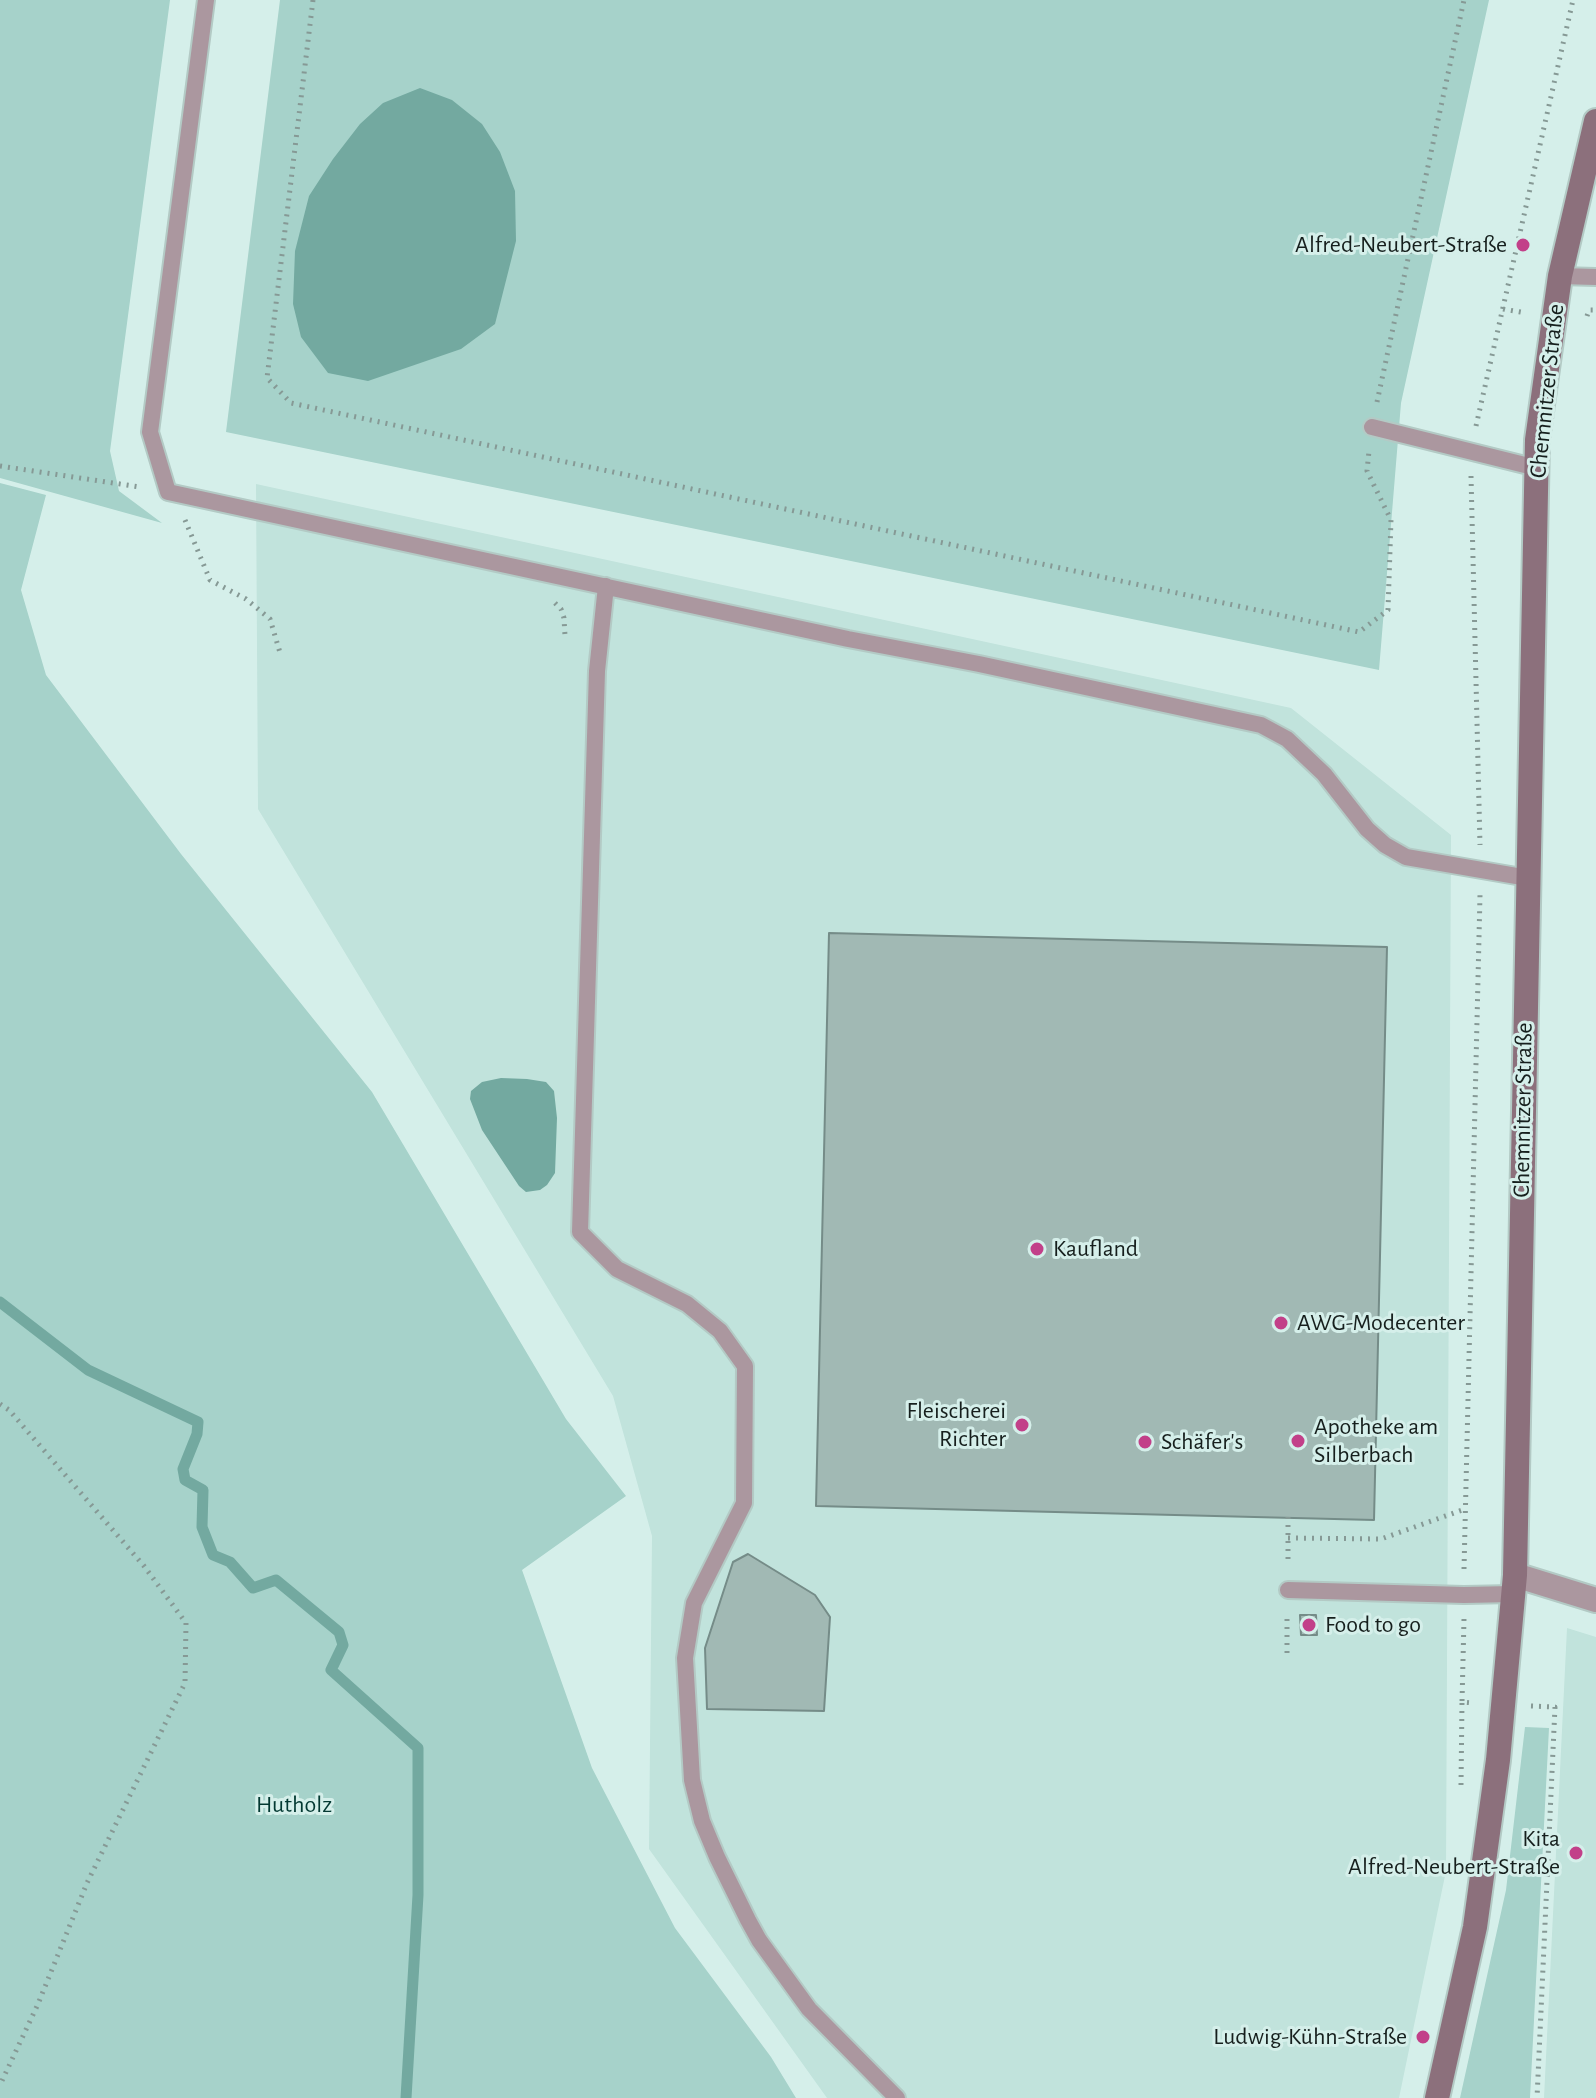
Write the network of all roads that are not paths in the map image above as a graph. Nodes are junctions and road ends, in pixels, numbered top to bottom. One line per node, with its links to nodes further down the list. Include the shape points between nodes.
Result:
1 (206, 0): 7 (lane, via 150,432 168,492)
2 (1595, 130): 3 (street, Chemnitzer Straße)
3 (1560, 276): 4 (lane); 6 (street, Chemnitzer Straße)
4 (1596, 277)
5 (1372, 427): 6 (lane)
6 (1537, 468): 8 (street, Chemnitzer Straße)
7 (606, 586): 8 (lane, via 1261,725 1287,739 1324,774 1385,845 1406,857); 12 (lane, via 597,671 580,1232 617,1269 687,1304 720,1331 745,1366 744,1503 694,1603 685,1658 692,1780 717,1857 759,1940 809,2009)
8 (1528, 878): 9 (street, Chemnitzer Straße)
9 (1514, 1584): 10 (lane, via 1464,1595); 11 (street); 13 (street, Chemnitzer Straße, via 1475,1927)
10 (1288, 1590)
11 (1596, 1600)
12 (897, 2098)
13 (1437, 2098)

